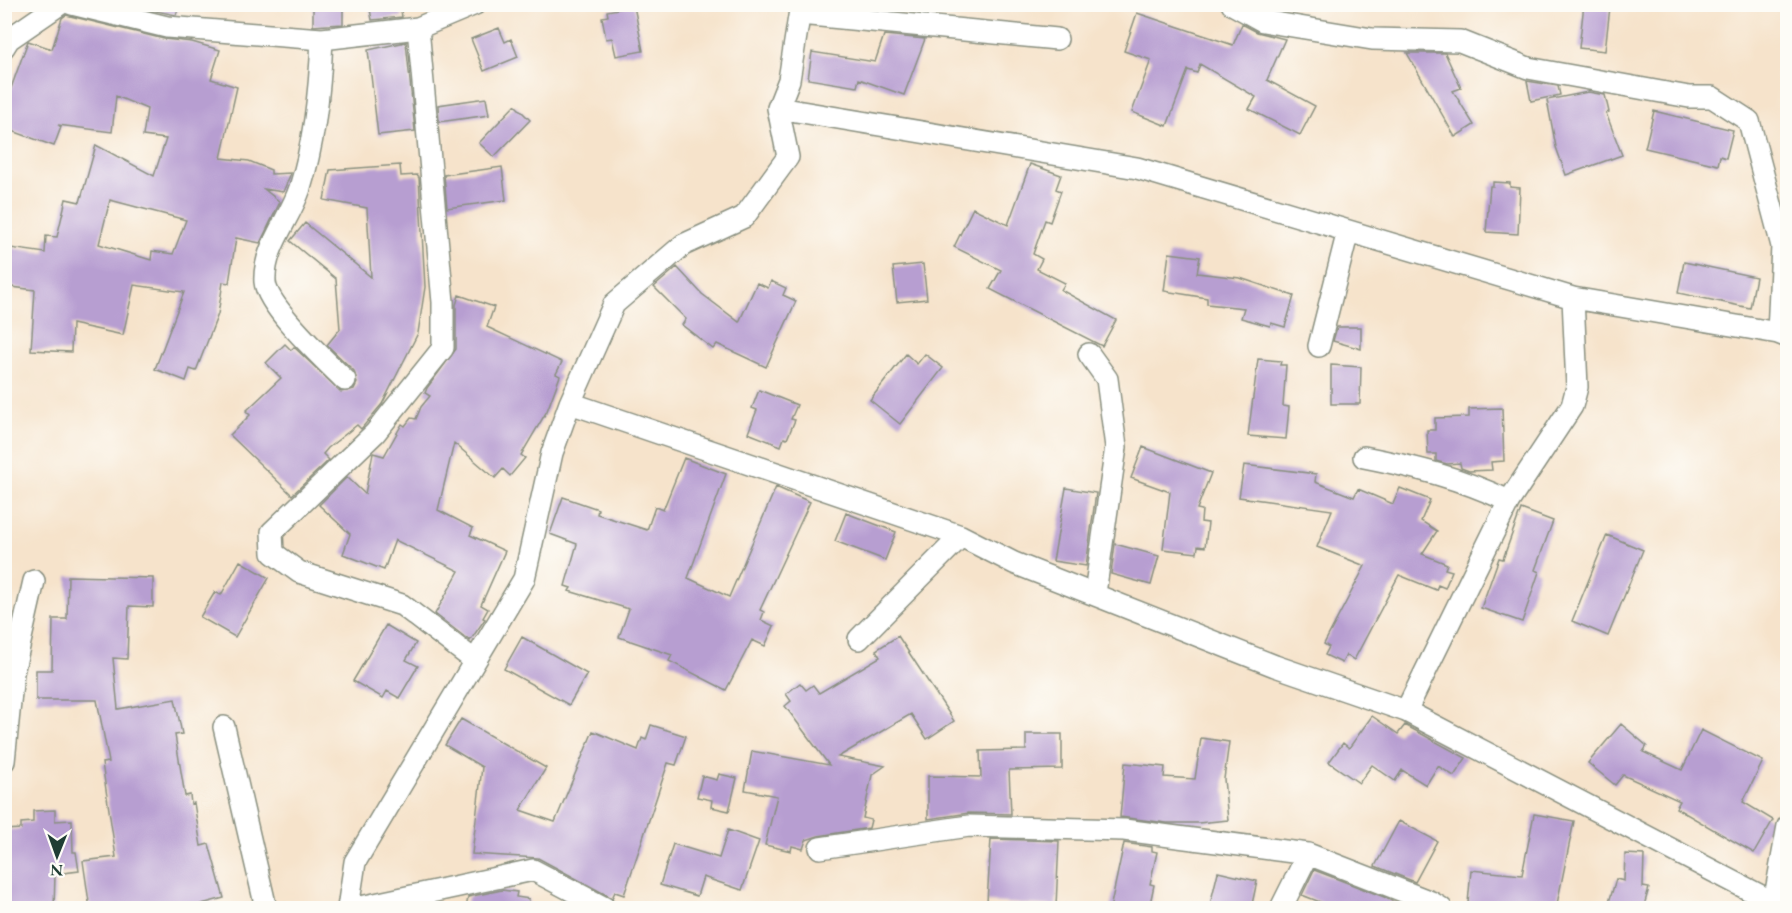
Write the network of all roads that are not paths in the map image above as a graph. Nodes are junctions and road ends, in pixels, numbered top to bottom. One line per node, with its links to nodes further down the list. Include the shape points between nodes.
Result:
1 (60, 4): 9 (street)
2 (72, 4): 7 (street, via 166,27)
3 (475, 4): 6 (street)
4 (1232, 4): 13 (street, via 1263,21 1372,39 1461,41 1528,68 1689,97 1712,97 1749,121 1761,160 1782,246)
5 (801, 9): 8 (street); 10 (street, via 789,80)
6 (418, 28): 7 (street); 24 (street, via 443,302 442,348 375,433 272,532 273,553 299,572 402,605)
7 (322, 39): 16 (street, via 320,95 300,189 269,256 265,283 279,310)
8 (1057, 39)
9 (6, 40)
10 (778, 108): 11 (street, via 1137,168); 17 (street, via 788,157 744,217 683,245 614,304)
11 (1348, 231): 12 (street); 14 (street)
12 (1573, 298): 13 (street); 19 (street, via 1577,387 1572,406)
13 (1783, 335)
14 (1319, 346)
15 (1089, 354): 22 (street, via 1107,380 1116,447)
16 (345, 380)
17 (570, 403): 20 (street); 24 (street, via 552,453 524,579)
18 (1364, 457): 19 (street, via 1465,481)
19 (1509, 501): 25 (street)
20 (961, 536): 22 (street, via 1014,563); 23 (street)
21 (34, 581): 27 (street, via 13,673)
22 (1095, 593): 25 (street, via 1275,666)
23 (858, 639)
24 (474, 660): 33 (street, via 355,862)
25 (1406, 711): 31 (street)
26 (224, 727): 32 (street)
27 (4, 760)
28 (1788, 826): 31 (street)
29 (820, 848): 30 (street, via 981,826 1124,830)
30 (1308, 854): 36 (street); 37 (street)
31 (1777, 907)
32 (266, 909)
33 (348, 909)
34 (356, 909): 35 (street, via 533,870)
35 (605, 909)
36 (1281, 909)
37 (1441, 909)

